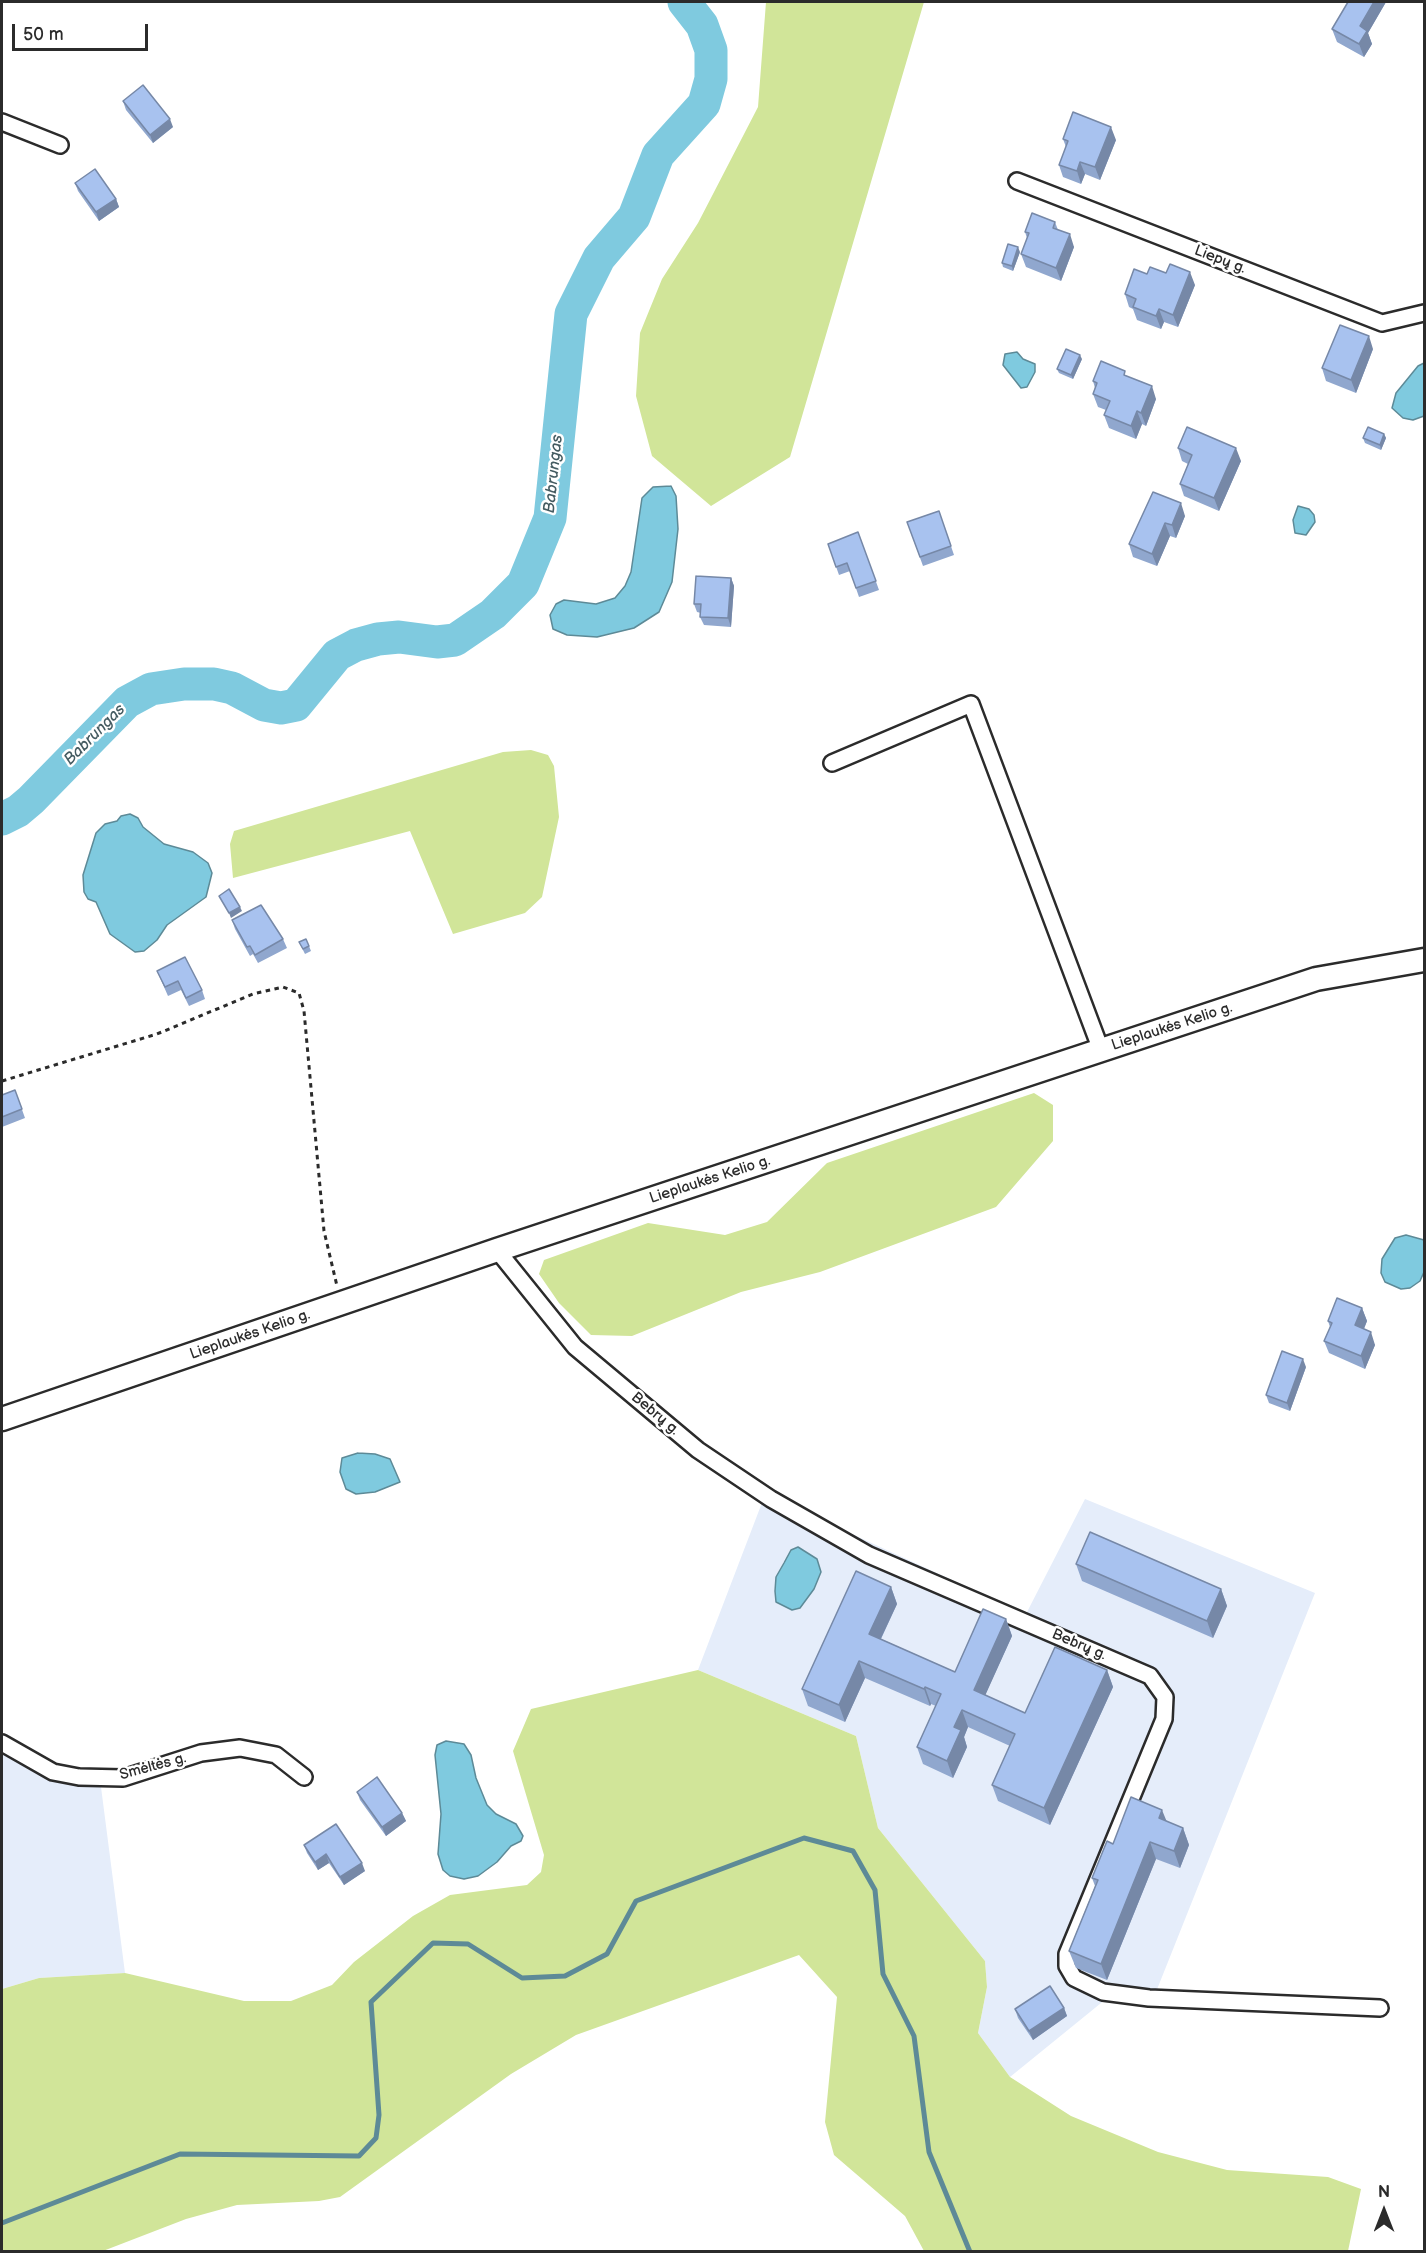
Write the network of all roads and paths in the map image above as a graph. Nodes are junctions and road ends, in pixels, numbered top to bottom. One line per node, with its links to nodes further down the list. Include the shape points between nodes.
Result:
1 (2, 122): 2 (street)
2 (60, 145)
3 (1017, 181): 4 (street, Liepų g., via 1382,323)
4 (1425, 313)
5 (832, 763): 7 (street, via 971,704)
6 (1425, 960): 7 (main road, Lieplaukės Kelio g., via 1316,979)
7 (1101, 1050): 9 (main road, Lieplaukės Kelio g.)
8 (2, 1081): 10 (path, via 157,1034 253,994 283,987 299,993 304,1011 324,1231)
9 (497, 1250): 10 (main road, Lieplaukės Kelio g.); 14 (street, Bebrų g., via 575,1347 698,1450 771,1499 869,1555 1150,1676 1165,1697 1164,1719 1067,1954 1067,1966 1074,1978 1103,1992 1149,1998)
10 (341, 1304): 11 (main road, Lieplaukės Kelio g.)
11 (2, 1419)
12 (2, 1743): 13 (street, Smėltės g., via 53,1772 80,1777 123,1778 201,1753 240,1748 276,1755)
13 (304, 1777)
14 (1380, 2008)

